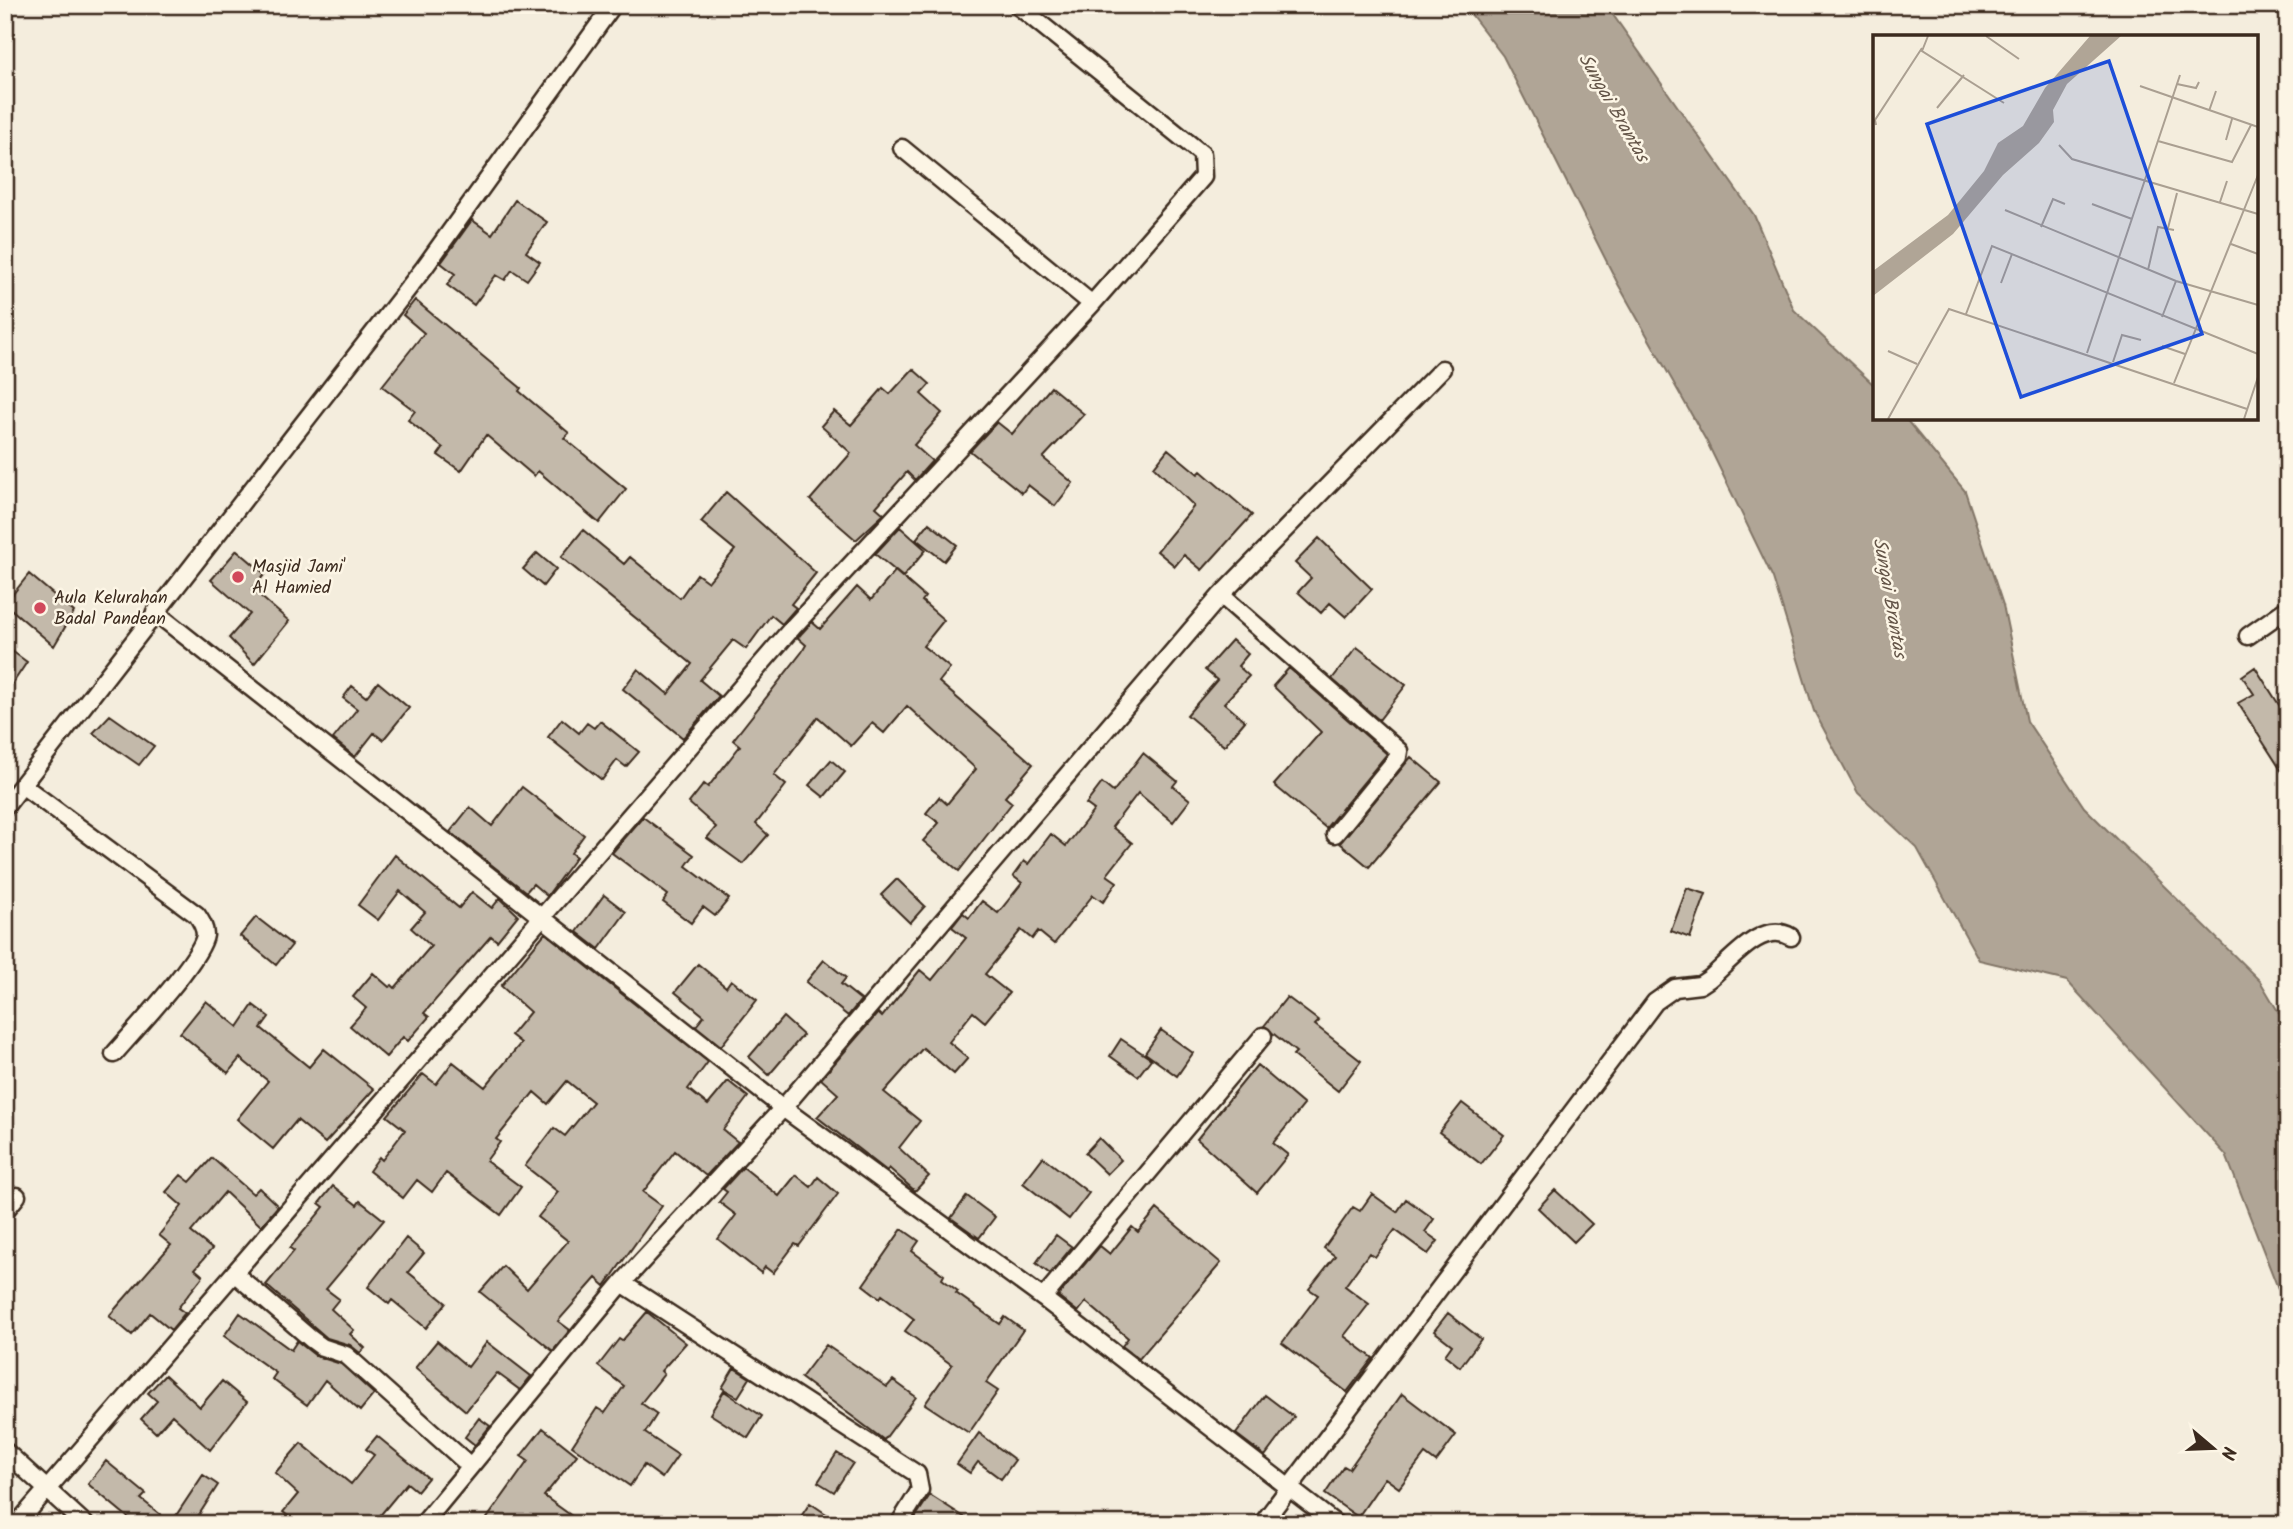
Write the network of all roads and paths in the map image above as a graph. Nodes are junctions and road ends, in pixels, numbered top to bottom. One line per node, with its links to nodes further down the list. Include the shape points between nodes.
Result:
1 (613, 5): 8 (street, via 425,268)
2 (1017, 5): 4 (street, via 1202,154 1205,162 1198,185)
3 (902, 148): 4 (street)
4 (1092, 304): 13 (street, via 794,626)
5 (1442, 369): 6 (street)
6 (1222, 595): 12 (street, via 1399,751 1396,761); 17 (street)
7 (2288, 608): 9 (street)
8 (155, 612): 10 (street); 13 (street)
9 (2248, 636)
10 (22, 785): 11 (street); 16 (street, via 203,923 202,945)
11 (5, 807)
12 (1335, 834)
13 (540, 917): 17 (street); 20 (street)
14 (1791, 937): 25 (street, via 1763,934 1700,985 1682,985 1655,1002)
15 (1263, 1036): 22 (street)
16 (114, 1054)
17 (783, 1108): 21 (street); 22 (street)
18 (17, 1196): 19 (street)
19 (5, 1211)
20 (234, 1273): 24 (street, via 322,1347 346,1355); 26 (street)
21 (622, 1283): 24 (street); 30 (street, via 917,1474 920,1490)
22 (1043, 1298): 25 (street)
23 (5, 1451): 26 (street)
24 (469, 1465): 29 (street)
25 (1287, 1487): 31 (street); 32 (street)
26 (45, 1489): 27 (street); 28 (street)
27 (17, 1524)
28 (85, 1524)
29 (423, 1524)
30 (899, 1524)
31 (1262, 1524)
32 (1336, 1524)

